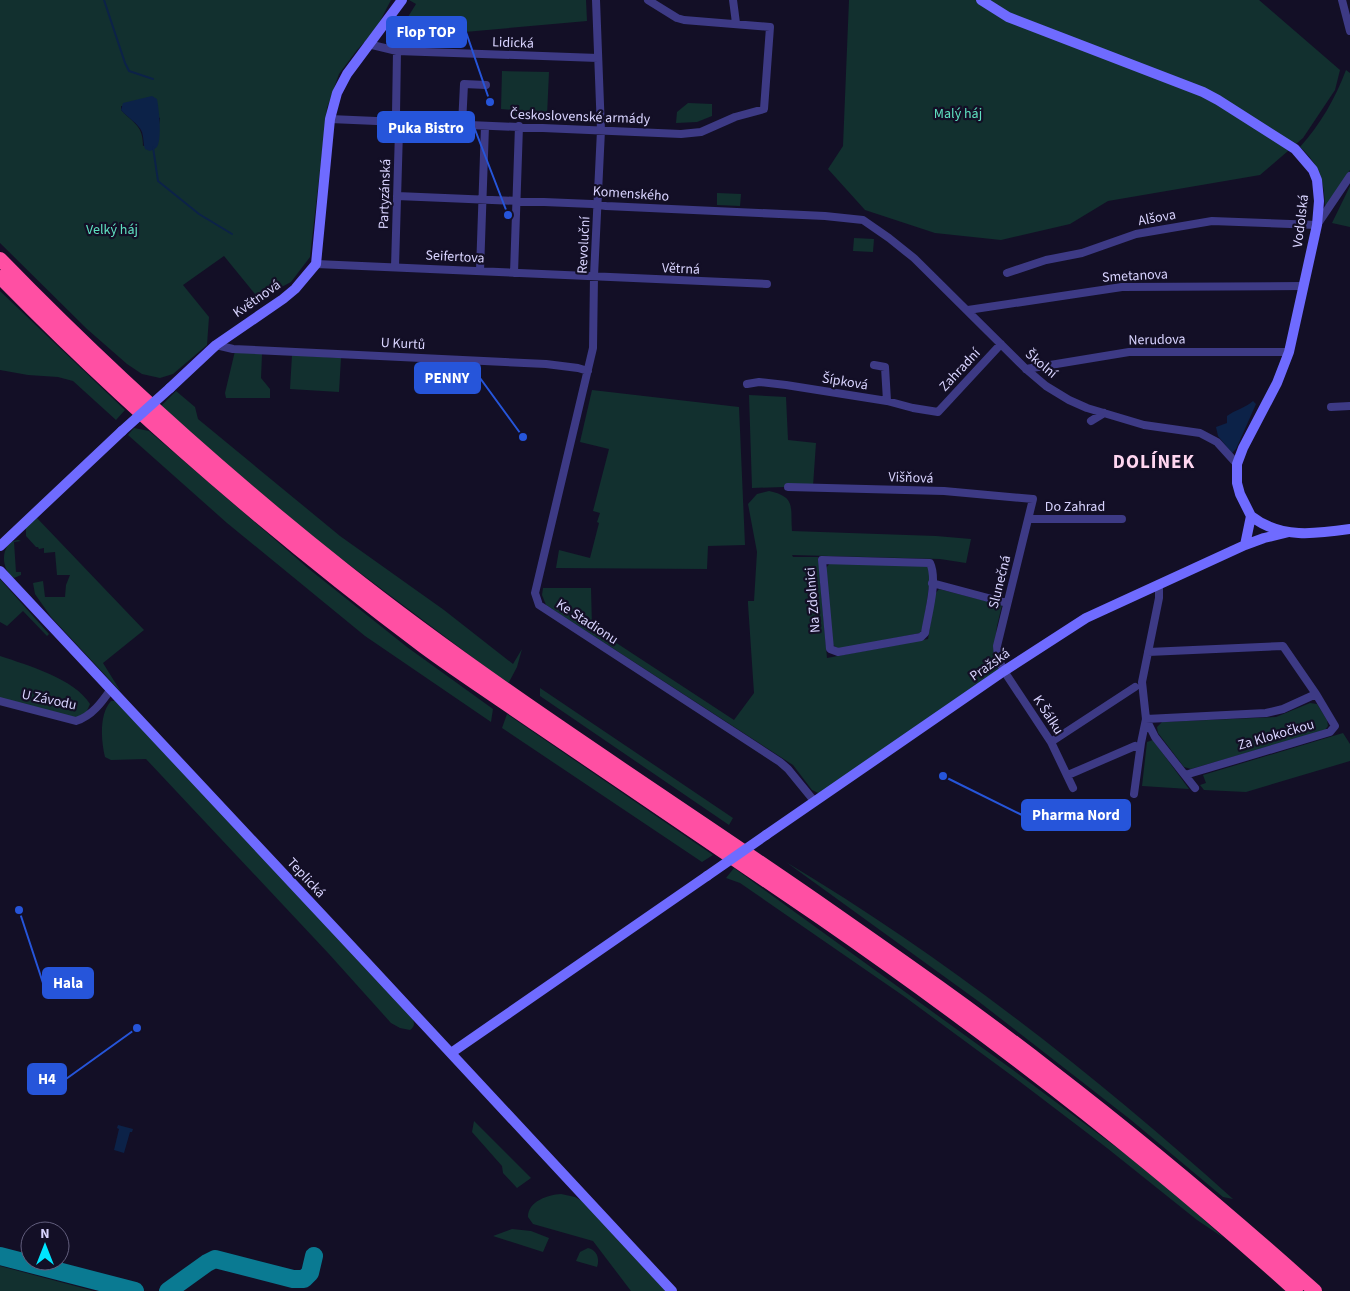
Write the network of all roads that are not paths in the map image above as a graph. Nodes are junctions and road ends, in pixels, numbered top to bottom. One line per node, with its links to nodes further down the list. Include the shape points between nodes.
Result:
1 (402, 0): 7 (street)
2 (596, 0): 12 (street, Revoluční)
3 (733, 0): 8 (street)
4 (981, 0): 26 (street, Vodolská, via 1008,17 1203,92 1295,149 1313,170 1317,180)
5 (1342, 0): 9 (street)
6 (651, 1): 8 (street, via 684,20)
7 (386, 22): 10 (street); 11 (street, Partyzánská, via 396,32)
8 (736, 23): 19 (street, Československé armády, via 770,26 764,109 690,134)
9 (1350, 31)
10 (368, 44): 11 (street, Lidická); 14 (street, via 337,93)
11 (397, 51): 12 (street, Lidická); 15 (street, Partyzánská)
12 (598, 58): 19 (street, Revoluční)
13 (486, 85): 16 (street, via 464,84)
14 (330, 118): 15 (street, Československé armády); 28 (street)
15 (397, 122): 16 (street, Československé armády); 21 (street, Partyzánská)
16 (462, 125): 17 (street, Československé armády)
17 (485, 126): 18 (street, Československé armády); 22 (street)
18 (520, 126): 19 (street, Československé armády); 23 (street)
19 (601, 130): 24 (street, Revoluční)
20 (1350, 176): 26 (street)
21 (397, 196): 22 (street, Komenského); 29 (street, Partyzánská)
22 (483, 199): 23 (street, Komenského); 30 (street)
23 (517, 201): 24 (street, Komenského); 31 (street)
24 (598, 205): 25 (street, Komenského); 33 (street, Revoluční)
25 (864, 220): 37 (street, Školní, via 914,258)
26 (1317, 225): 32 (street, Alšova, via 1212,221 1136,234 1082,253 1046,260); 36 (street, Vodolská)
27 (0, 258): 83 (highway, via 143,399 343,570 492,680 981,1018 1119,1124)
28 (316, 264): 29 (street, Seifertova); 39 (street, Květnová, via 282,300)
29 (395, 267): 30 (street, Seifertova)
30 (480, 271): 31 (street, Seifertova)
31 (514, 273): 33 (street, Seifertova)
32 (1007, 273)
33 (594, 276): 35 (street, Větrná); 43 (street, Revoluční, via 593,348)
34 (0, 277): 82 (highway, via 136,408 336,579 427,649 974,1027 1112,1134 1244,1243)
35 (767, 284)
36 (1304, 286): 37 (street, Smetanova, via 1122,287); 40 (street, Vodolská)
37 (968, 310): 38 (street, Školní)
38 (1001, 344): 42 (street, Školní); 48 (street, Zahradní)
39 (216, 345): 43 (street, U Kurtů, via 254,350 546,364); 60 (street, Květnová, bridge)
40 (1289, 352): 42 (street, Nerudova, via 1129,352); 51 (street, Vodolská)
41 (874, 365): 45 (street, via 885,367)
42 (1026, 369): 49 (street, Školní, via 1069,400)
43 (588, 371): 79 (street, Ke Stadionu, via 534,593 539,605 780,762)
44 (746, 384): 45 (street, Šípková, via 786,385)
45 (887, 401): 48 (street, Šípková)
46 (1350, 406): 47 (street)
47 (1331, 407)
48 (938, 412)
49 (1104, 413): 50 (street); 51 (street, Školní, via 1144,425 1200,433 1217,442)
50 (1091, 421)
51 (1237, 464): 54 (street, Vodolská, via 1237,483)
52 (788, 487): 53 (street, Višňová, via 944,491)
53 (1033, 499): 55 (street, Slunečná)
54 (1251, 516): 58 (street, via 1263,525); 59 (street)
55 (1029, 519): 56 (street, Do Zahrad); 64 (street, Slunečná)
56 (1122, 519)
57 (1350, 529): 58 (street, via 1305,534)
58 (1289, 532): 59 (street, Pražská)
59 (1245, 545): 63 (street, Pražská)
60 (0, 546)
61 (0, 571): 68 (street, Teplická)
62 (932, 583): 62 (street, Na Zdolnici, via 925,633 921,637 838,652 830,649 822,560 930,563); 64 (street)
63 (1159, 584): 65 (street); 66 (street, Pražská, via 1086,618)
64 (1007, 603): 66 (street, Slunečná, via 997,646)
65 (1148, 652): 69 (street, Za Klokočkou, via 1284,646); 71 (street, via 1142,682)
66 (1004, 671): 72 (street, K Šálku); 79 (street, Pražská)
67 (1135, 686): 72 (street)
68 (111, 689): 70 (street, U Závodu, via 88,716 76,721); 80 (street, Teplická)
69 (1316, 694): 71 (street, Za Klokočkou, via 1283,710 1266,713); 75 (street, Za Klokočkou, via 1335,726 1330,732)
70 (0, 701)
71 (1146, 719): 75 (street, via 1155,737); 78 (street)
72 (1051, 742): 74 (street, K Šálku)
73 (1135, 746): 74 (street)
74 (1068, 775): 76 (street, K Šálku)
75 (1185, 775): 77 (street)
76 (1073, 788)
77 (1195, 788)
78 (1134, 794)
79 (815, 802): 80 (street, Pražská, bridge)
80 (451, 1053): 81 (street, Teplická)
81 (672, 1291)
82 (1296, 1291)
83 (1315, 1291)

